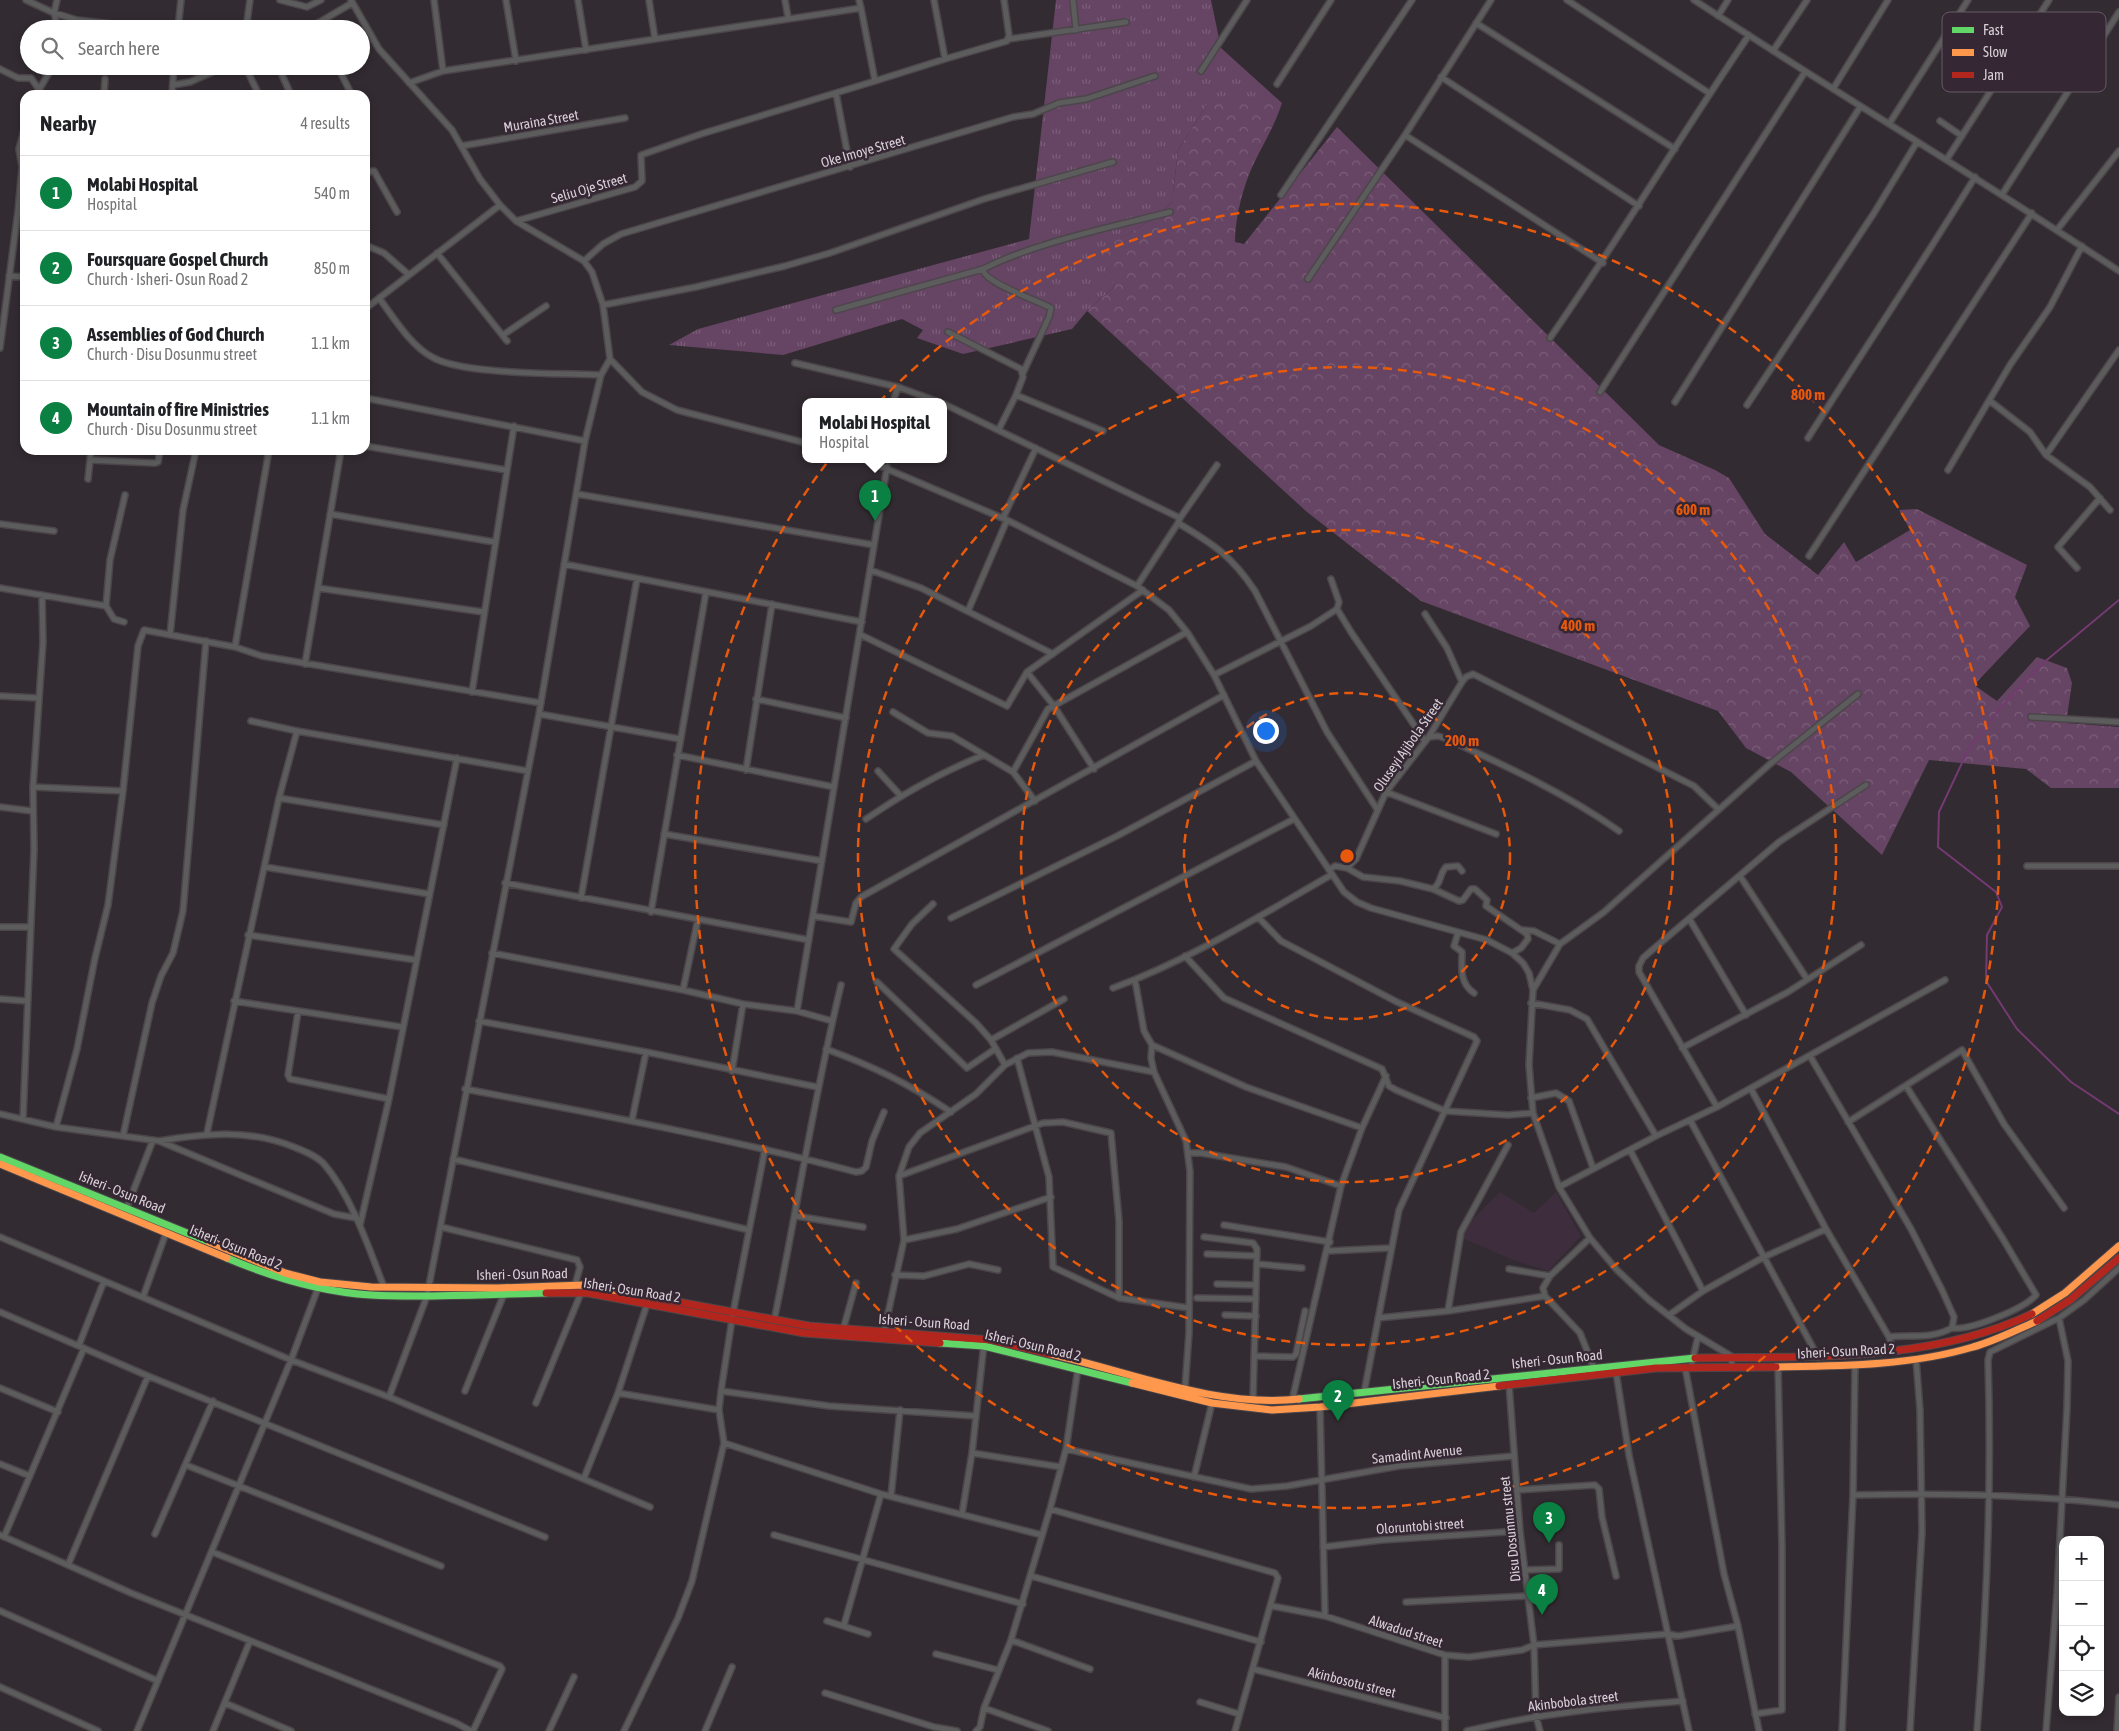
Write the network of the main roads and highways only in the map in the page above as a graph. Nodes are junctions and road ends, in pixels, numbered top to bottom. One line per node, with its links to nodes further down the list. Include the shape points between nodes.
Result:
1 (0, 1157): 5 (main road, Isheri - Osun Road, via 285,1273 320,1282)
2 (0, 1164): 5 (main road, Isheri- Osun Road 2, via 250,1268 318,1288 370,1295)
3 (2119, 1246): 7 (main road, Isheri - Osun Road, via 2065,1293 2005,1327 1941,1345 1894,1353 1818,1358 1693,1357 1292,1402 1210,1395)
4 (2119, 1258): 7 (main road, Isheri- Osun Road 2, via 2070,1300 2040,1320 1989,1342 1916,1359 1855,1366 1688,1367 1616,1372 1320,1407 1272,1410 1212,1403)
5 (428, 1292): 6 (main road, Isheri- Osun Road 2, via 581,1293); 6 (main road, Isheri - Osun Road, via 575,1285 621,1290)
6 (732, 1316): 7 (main road, Isheri - Osun Road, via 843,1330); 7 (main road, Isheri- Osun Road 2, via 804,1333)
7 (984, 1342)

